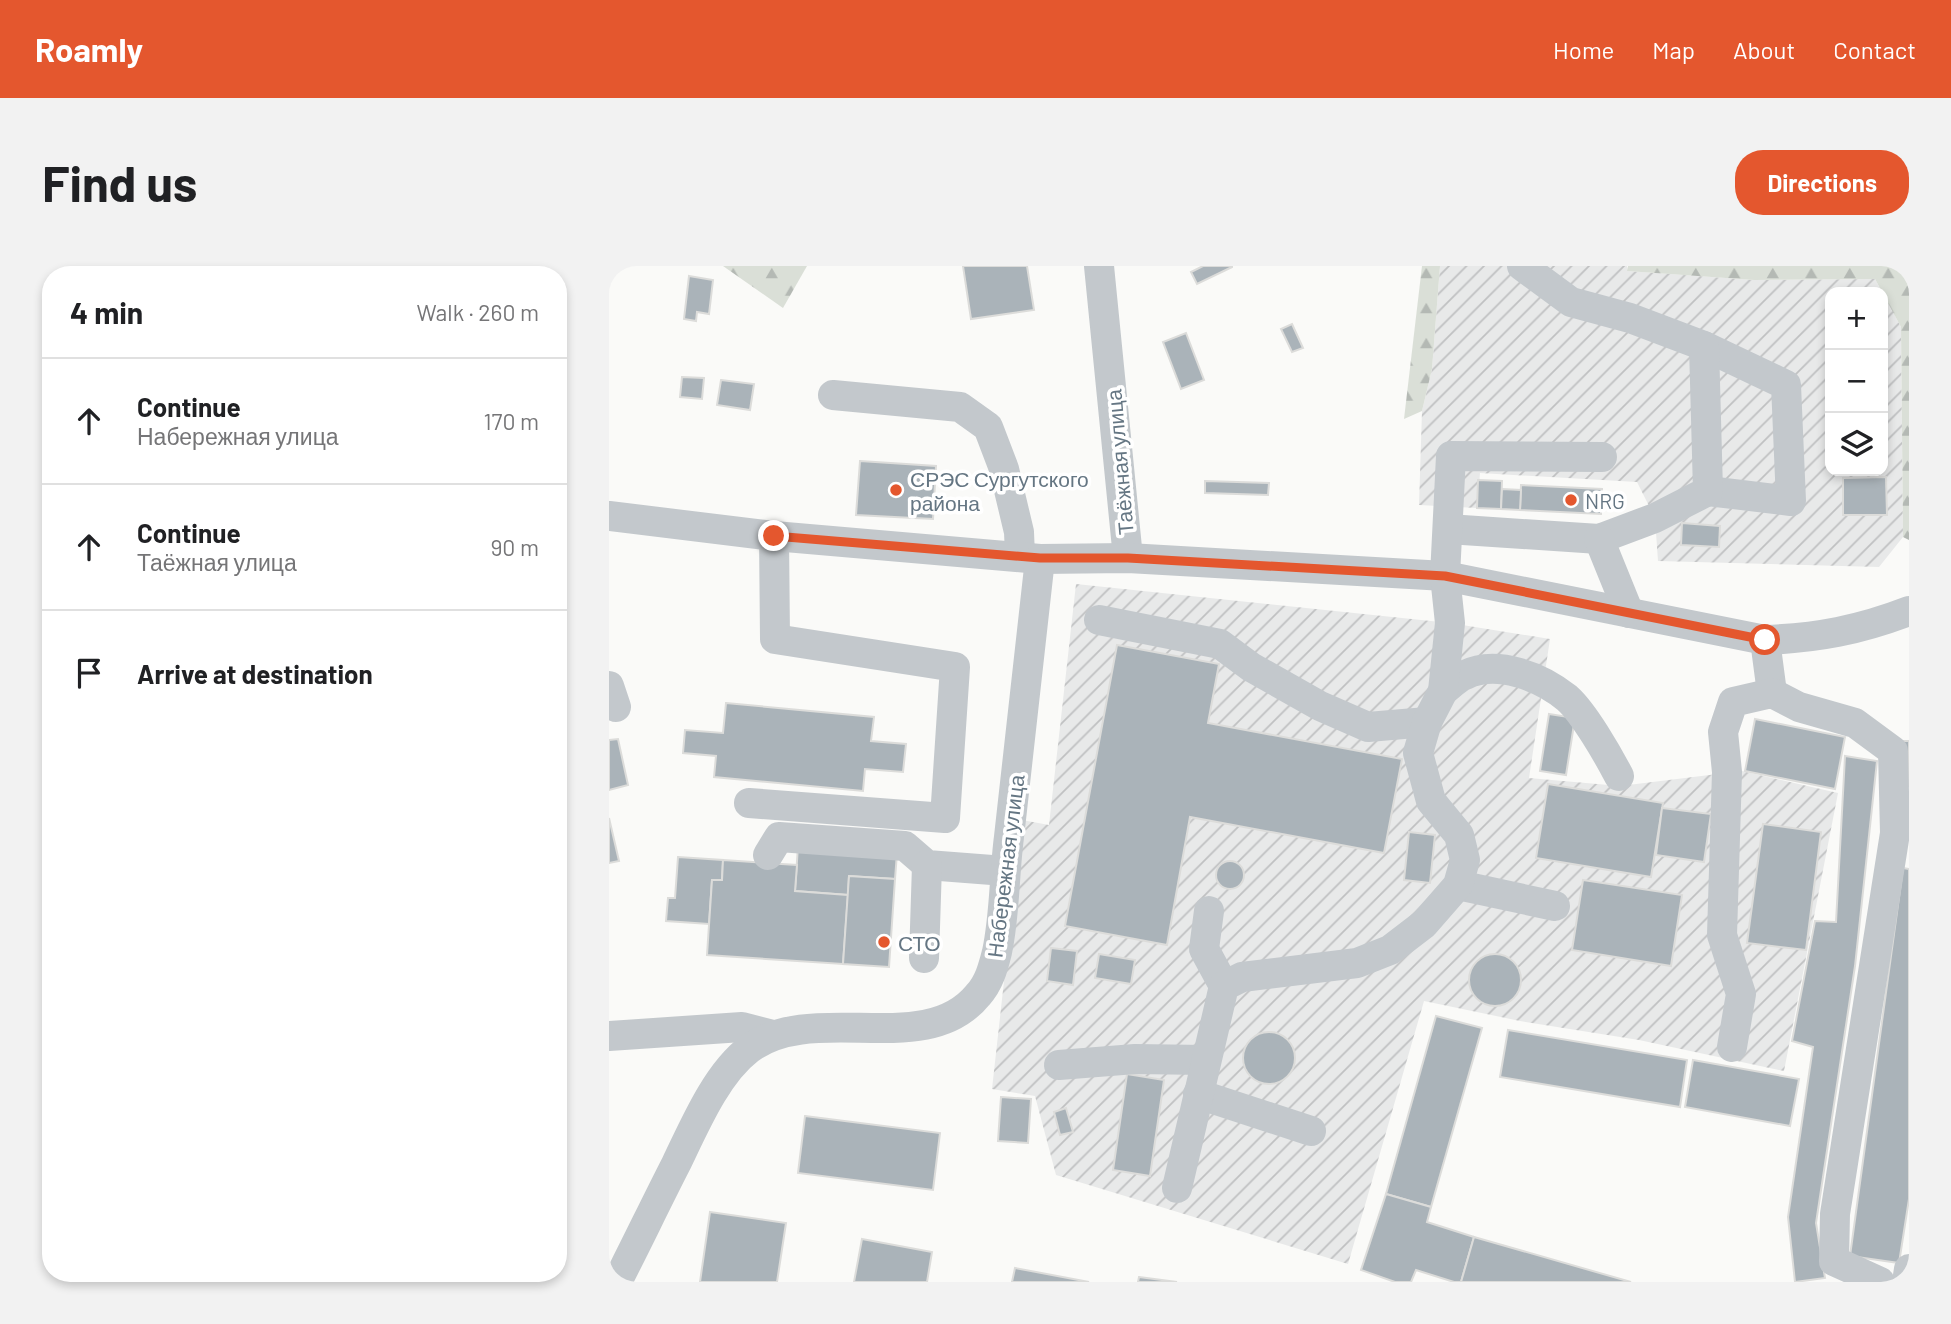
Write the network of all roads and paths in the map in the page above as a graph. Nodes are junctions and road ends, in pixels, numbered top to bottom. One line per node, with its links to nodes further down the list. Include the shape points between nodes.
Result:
1 (1099, 266): 12 (street, Таёжная улица)
2 (1522, 266): 3 (street, via 1571,302)
3 (1704, 346): 6 (street); 6 (street, via 1786,385 1791,501)
4 (833, 395): 11 (street, Набережная улица, via 960,407 988,427)
5 (1602, 457): 8 (street, via 1451,456)
6 (1708, 491): 10 (street)
7 (609, 516): 9 (street, Таёжная улица)
8 (1448, 529): 10 (street); 13 (street)
9 (774, 536): 11 (street, Таёжная улица); 22 (street, via 775,639 955,667 945,818)
10 (1599, 540): 15 (street)
11 (1030, 557): 12 (street, Таёжная улица); 26 (street, Набережная улица)
12 (1128, 558): 13 (street)
13 (1445, 576): 15 (street); 18 (street, via 1450,623)
14 (1909, 611): 17 (street, via 1875,624 1808,638)
15 (1629, 613): 17 (street)
16 (1099, 620): 20 (street, via 1220,644 1320,706 1369,727)
17 (1765, 640): 19 (street)
18 (1443, 691): 20 (street); 21 (street, via 1465,675 1492,668 1543,683 1568,699)
19 (1772, 694): 23 (street, via 1855,723 1893,751); 34 (street, via 1733,702 1723,732 1727,772 1722,935 1741,994)
20 (1427, 722): 27 (street, via 1418,753 1431,801 1459,835 1465,860)
21 (1619, 776)
22 (749, 803)
23 (1902, 823): 42 (street, via 1895,833 1835,1214 1833,1261)
24 (768, 855): 25 (street, via 779,837 905,846)
25 (927, 865): 26 (street); 30 (street)
26 (1005, 871): 32 (street, Набережная улица, via 1001,927 991,975 960,1012 909,1027 801,1028)
27 (1458, 885): 28 (street); 31 (street, via 1425,924 1390,950 1357,963 1242,977)
28 (1555, 906)
29 (1209, 911): 31 (street, via 1204,949)
30 (924, 958)
31 (1224, 986): 35 (street)
32 (773, 1035): 33 (street, via 742,1027); 41 (street, Набережная улица, via 731,1066 712,1096)
33 (609, 1036)
34 (1732, 1047)
35 (1206, 1060): 36 (street); 37 (street)
36 (1059, 1065)
37 (1198, 1094): 38 (street); 39 (street)
38 (1311, 1131)
39 (1177, 1188)
40 (1909, 1269): 43 (street)
41 (617, 1282)
42 (1879, 1282)
43 (1907, 1282)

